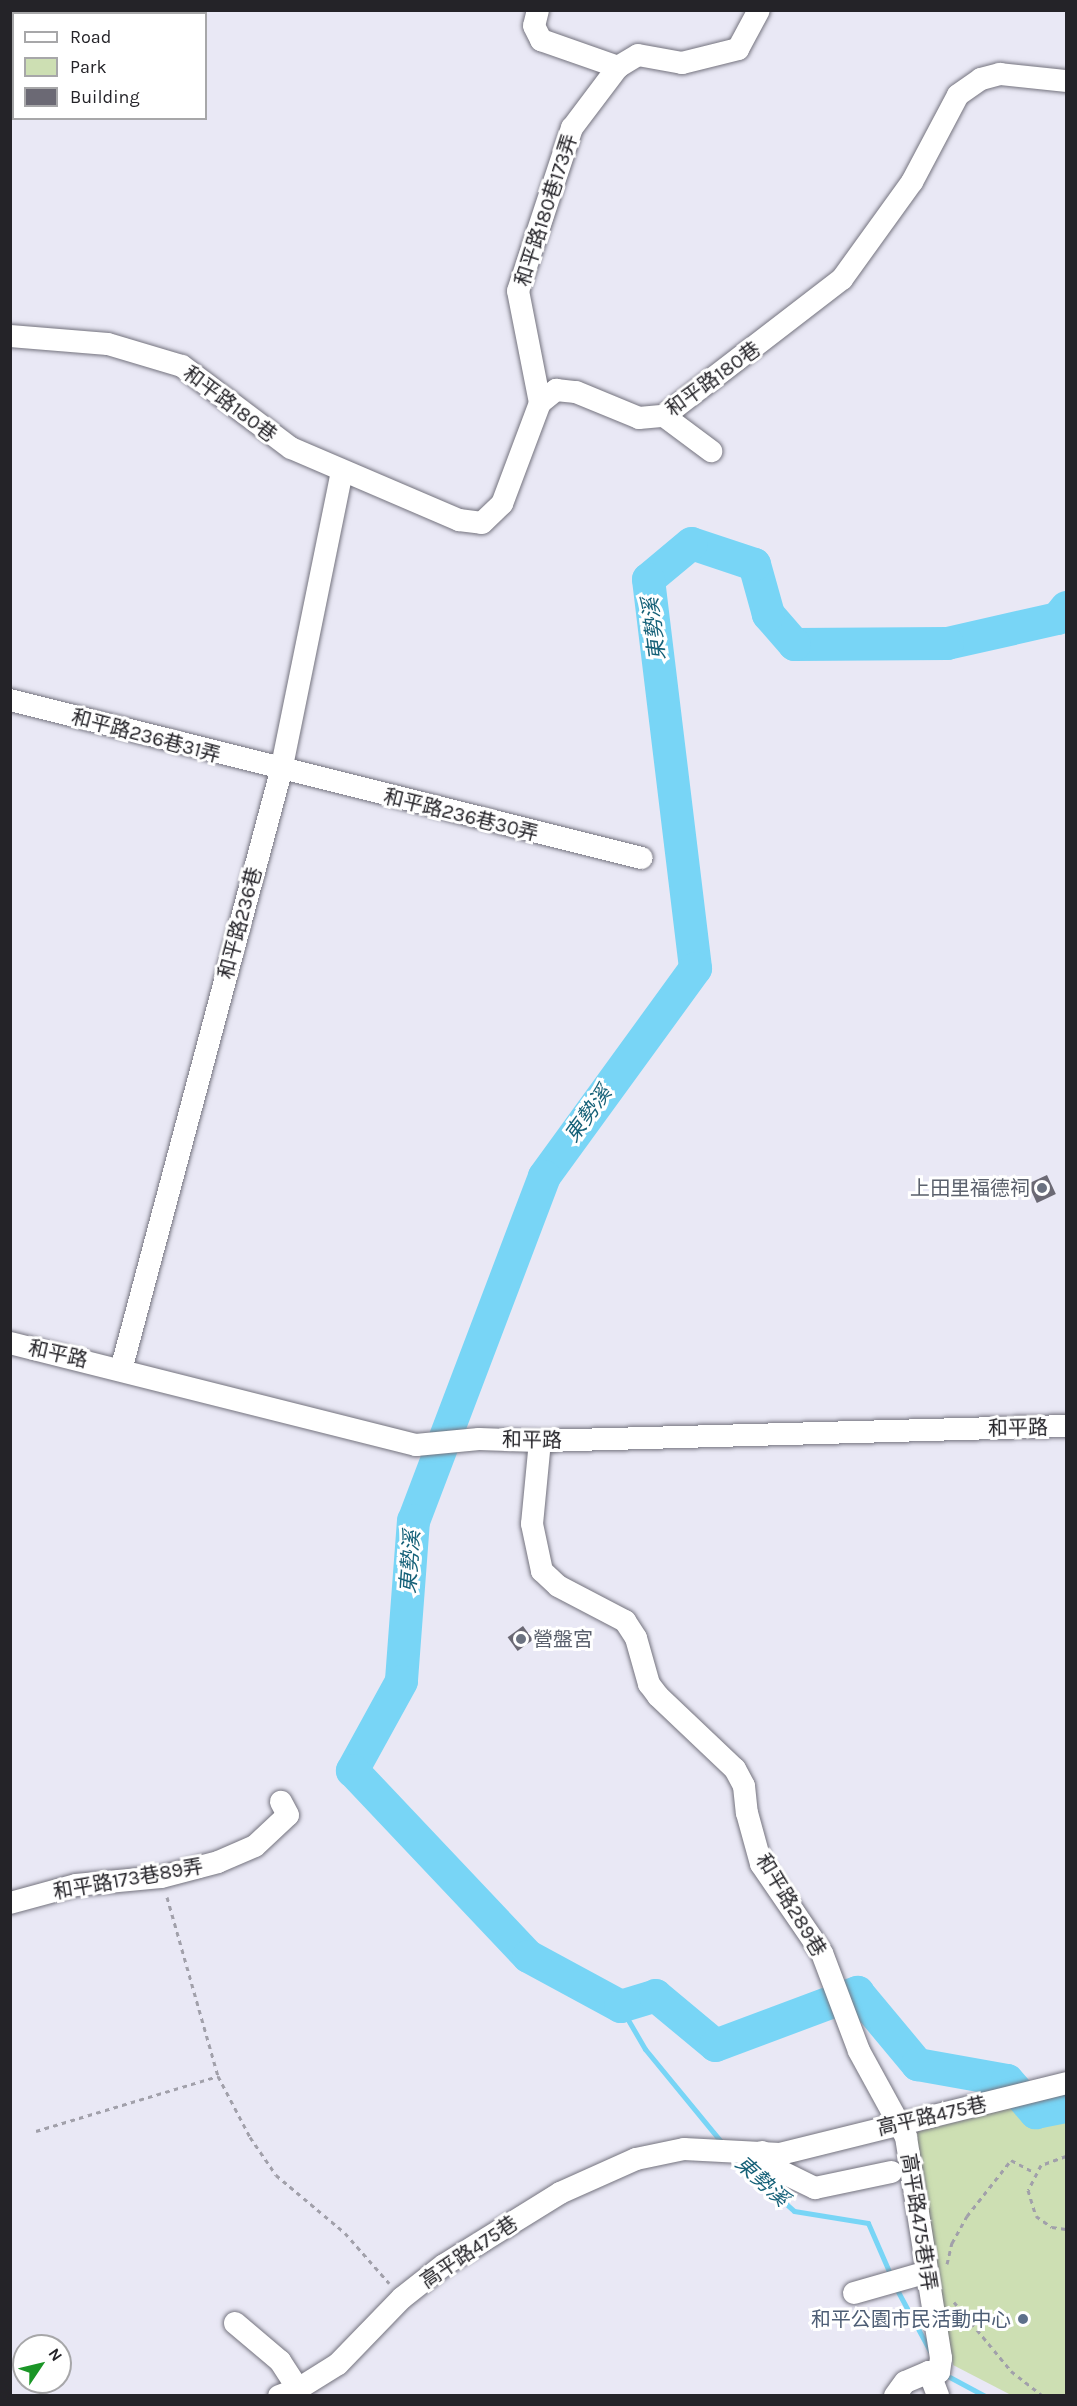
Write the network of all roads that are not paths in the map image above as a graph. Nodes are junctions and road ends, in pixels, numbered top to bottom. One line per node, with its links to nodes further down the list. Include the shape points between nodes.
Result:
1 (538, 10): 3 (street, via 534,26 541,40)
2 (759, 10): 3 (street, via 738,50 682,63 638,55)
3 (618, 67): 6 (street, 和平路180巷173弄, via 572,128 518,291)
4 (1066, 81): 7 (street, 和平路180巷, via 1000,74 981,79 958,95 912,182 842,279)
5 (13, 342): 9 (street, 和平路180巷, via 108,344 182,366 291,448)
6 (540, 403): 7 (street, 和平路180巷, via 556,390 576,392 639,418); 9 (street, 和平路180巷, via 502,504 482,522 459,520)
7 (664, 416): 8 (street)
8 (711, 451)
9 (342, 472): 11 (street, 和平路236巷)
10 (10, 700): 11 (street, 和平路236巷31弄)
11 (281, 771): 12 (street, 和平路236巷30弄); 14 (street, 和平路236巷)
12 (642, 858)
13 (10, 1343): 14 (street, 和平路)
14 (121, 1370): 16 (street, 和平路, via 416,1445 479,1439)
15 (1066, 1426): 16 (street, 和平路)
16 (540, 1441): 20 (street, 和平路289巷, via 532,1524 542,1571 558,1586 625,1621 636,1638 650,1684 658,1696 735,1769 744,1786 761,1864 822,1953 859,2051)
17 (281, 1802): 18 (street, 和平路173巷89弄, via 288,1815 255,1846 218,1862 161,1877 76,1885)
18 (10, 1903)
19 (1063, 2084): 20 (street, 高平路475巷)
20 (899, 2123): 21 (street, 高平路475巷, via 780,2154); 23 (street, 高平路475巷1弄, via 906,2138)
21 (762, 2152): 22 (street, via 780,2170 815,2187); 27 (street, 高平路475巷, via 684,2149 636,2159 560,2193 444,2265 402,2298 338,2364)
22 (891, 2172)
23 (937, 2271): 24 (street); 26 (street, 高平路475巷1弄)
24 (854, 2294)
25 (235, 2323): 27 (street, via 280,2361)
26 (936, 2367): 28 (street, via 905,2382); 29 (street, 高平路475巷1弄)
27 (288, 2392)
28 (895, 2396)
29 (938, 2396)

